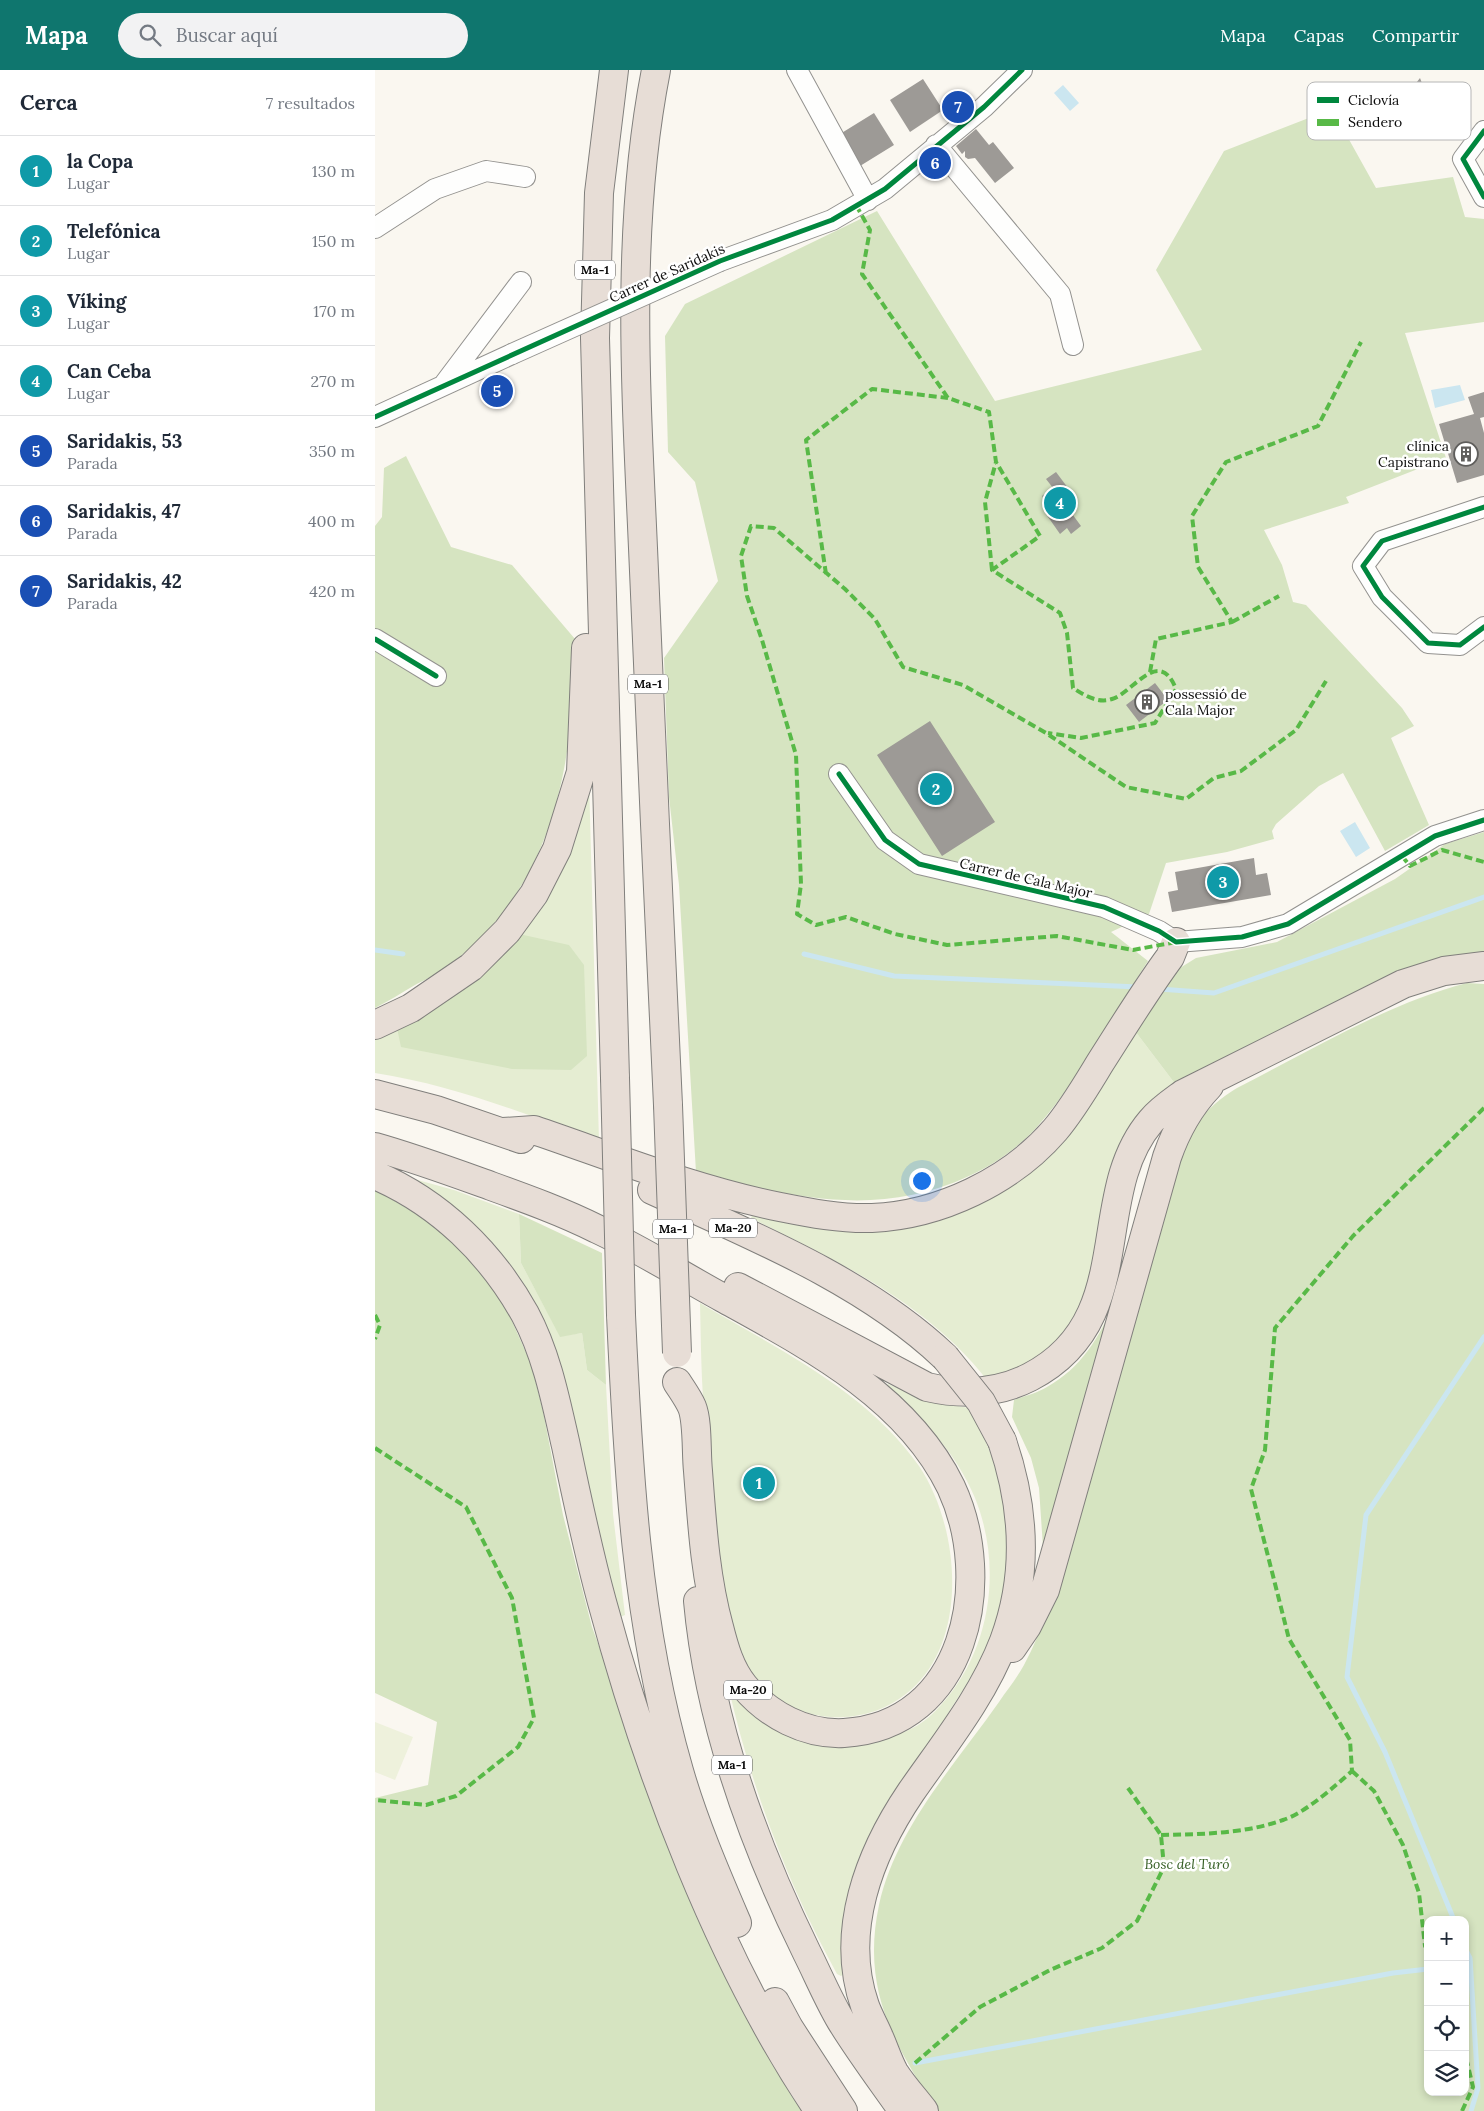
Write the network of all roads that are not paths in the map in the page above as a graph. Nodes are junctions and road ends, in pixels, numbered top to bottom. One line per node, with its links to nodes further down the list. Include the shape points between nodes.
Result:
1 (614, 70): 16 (highway, Ma-1, via 599,193 595,276)
2 (656, 70): 31 (highway, Ma-1, bridge, via 642,170 636,312)
3 (797, 70): 9 (street)
4 (1022, 70): 6 (street, Carrer de Saridakis, via 984,107)
5 (1484, 131): 8 (street, via 1463,159)
6 (937, 144): 9 (street, Carrer de Saridakis); 12 (street, via 1060,294)
7 (525, 177): 10 (street, via 486,172 477,174 435,189)
8 (1484, 197)
9 (868, 200): 13 (street, Carrer de Saridakis, bridge, via 832,220 720,260)
10 (375, 228)
11 (521, 282): 13 (street)
12 (1073, 345)
13 (443, 385): 14 (street, Carrer de Saridakis)
14 (375, 417)
15 (1484, 507): 17 (street, via 1382,541 1363,566 1383,597 1428,643 1460,645)
16 (601, 582): 24 (highway, via 587,620 581,772 566,825 545,873 520,914 471,967 418,1004); 34 (highway, Ma-1, bridge, via 621,1315 630,1483 642,1588 655,1666 679,1772 713,1866 754,1960 789,2028)
17 (1484, 627)
18 (375, 639): 19 (street)
19 (436, 676)
20 (839, 774): 22 (street, Carrer de Cala Major, via 885,840 919,864 1104,907 1159,931)
21 (1484, 820): 22 (street, via 1435,836 1288,924 1242,937)
22 (1175, 942): 27 (highway, via 1170,957 1055,1130 1031,1154 980,1188 942,1204 873,1218 773,1205 717,1193 534,1130)
23 (1484, 966): 25 (highway, via 1443,970 1403,984)
24 (375, 1024)
25 (1215, 1079): 30 (highway, via 1171,1102 1151,1121 1139,1140 1123,1180 1102,1284 1080,1332 1046,1367 1005,1387 958,1392 927,1387 754,1295 634,1238); 32 (highway, via 1187,1114 1167,1157 1045,1590 1027,1626)
26 (375, 1094): 27 (highway, Ma-20)
27 (503, 1132): 32 (highway, Ma-20, bridge, via 649,1189 806,1264 913,1328 945,1357 981,1402 1002,1441 1020,1511 1021,1570 1017,1598 1004,1640)
28 (375, 1148): 30 (highway, Ma-20, via 435,1166)
29 (375, 1175): 33 (highway, via 429,1205 472,1242 501,1276 531,1326 554,1397 605,1613 653,1766 694,1872 737,1968 784,2060)
30 (601, 1230): 31 (highway, Ma-20, via 841,1369 900,1416 937,1462 957,1501 965,1530 971,1588 967,1620 951,1664 933,1690 915,1708 875,1728 832,1733 783,1718 742,1684 725,1649 711,1599 693,1409)
31 (677, 1382): 35 (highway, Ma-1, via 701,1632 733,1769 775,1883 836,2012)
32 (986, 1680): 36 (highway, Ma-20, via 889,1828 867,1875 857,1924 857,1972 865,2005 894,2072)
33 (819, 2111)
34 (843, 2111)
35 (903, 2111)
36 (924, 2111)

